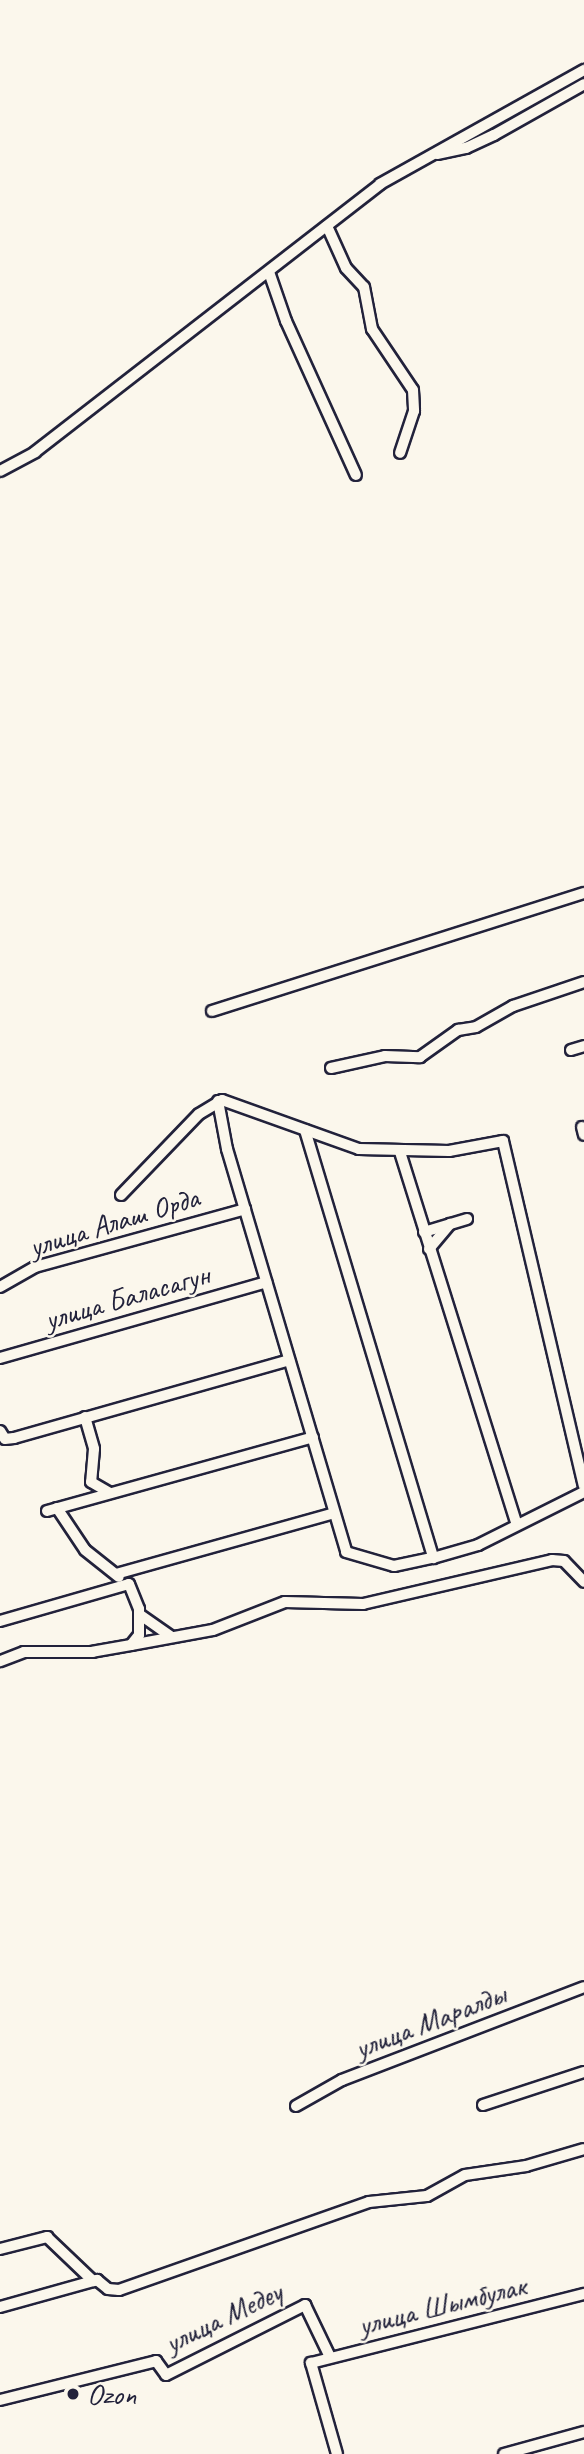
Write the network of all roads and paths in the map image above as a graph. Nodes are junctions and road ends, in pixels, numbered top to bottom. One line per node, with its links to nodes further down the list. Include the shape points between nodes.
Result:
1 (584, 70): 3 (street)
2 (584, 84): 3 (street, via 466,148)
3 (435, 153): 4 (street, via 380,184)
4 (327, 226): 5 (street); 6 (street, via 346,268 364,287 372,329 413,390 414,411)
5 (269, 272): 7 (street, via 35,452); 8 (street, via 305,366)
6 (400, 453)
7 (0, 471)
8 (356, 475)
9 (584, 893): 11 (street)
10 (584, 982): 14 (street, via 513,1006 476,1027 458,1030 420,1057 385,1056)
11 (212, 1011)
12 (584, 1046): 13 (street)
13 (571, 1050)
14 (331, 1068)
15 (218, 1101): 16 (street, via 251,1107); 18 (street, via 162,1150); 19 (street)
16 (305, 1130): 17 (street, via 359,1149); 36 (street)
17 (400, 1152): 22 (street); 31 (street, via 505,1143)
18 (121, 1195)
19 (244, 1209): 24 (street); 25 (street, улица Алаш Орда, via 35,1267)
20 (467, 1219): 21 (street)
21 (450, 1224): 22 (street); 23 (street)
22 (424, 1232): 23 (street)
23 (429, 1249): 35 (street)
24 (266, 1282): 26 (street, улица Баласагун); 27 (street)
25 (0, 1287)
26 (0, 1358)
27 (289, 1360): 28 (street); 30 (street)
28 (85, 1417): 29 (street, via 14,1438 5,1439); 33 (street, via 94,1448 91,1482)
29 (0, 1431)
30 (313, 1437): 33 (street); 34 (street)
31 (584, 1486)
32 (584, 1492): 35 (street)
33 (111, 1493): 37 (street, via 52,1509 85,1550)
34 (334, 1513): 36 (street, via 351,1555 394,1566); 37 (street)
35 (516, 1523): 36 (street, via 478,1545)
36 (433, 1558)
37 (116, 1574): 39 (street)
38 (584, 1582): 42 (street, via 564,1561 552,1560 363,1604 285,1602 213,1630)
39 (129, 1584): 40 (street, via 138,1598); 41 (street)
40 (139, 1614): 42 (street); 43 (street, via 139,1635)
41 (0, 1620)
42 (170, 1636): 43 (street)
43 (131, 1645): 44 (street, via 93,1652 24,1652)
44 (0, 1661)
45 (584, 1987): 48 (street, улица Маралды, via 342,2080)
46 (584, 2072): 47 (street)
47 (483, 2105)
48 (296, 2106)
49 (584, 2149): 51 (street, via 526,2166 465,2175 427,2196 369,2202 113,2291)
50 (0, 2249): 51 (street, via 47,2237)
51 (93, 2281): 53 (street)
52 (584, 2294): 54 (street, улица Шымбулак)
53 (0, 2307)
54 (330, 2357): 55 (street, улица Медеу, via 309,2307 302,2306 166,2375 156,2361); 57 (street, улица Шымбулак, via 311,2363)
55 (0, 2400)
56 (584, 2432): 58 (street)
57 (337, 2454)
58 (504, 2454)

